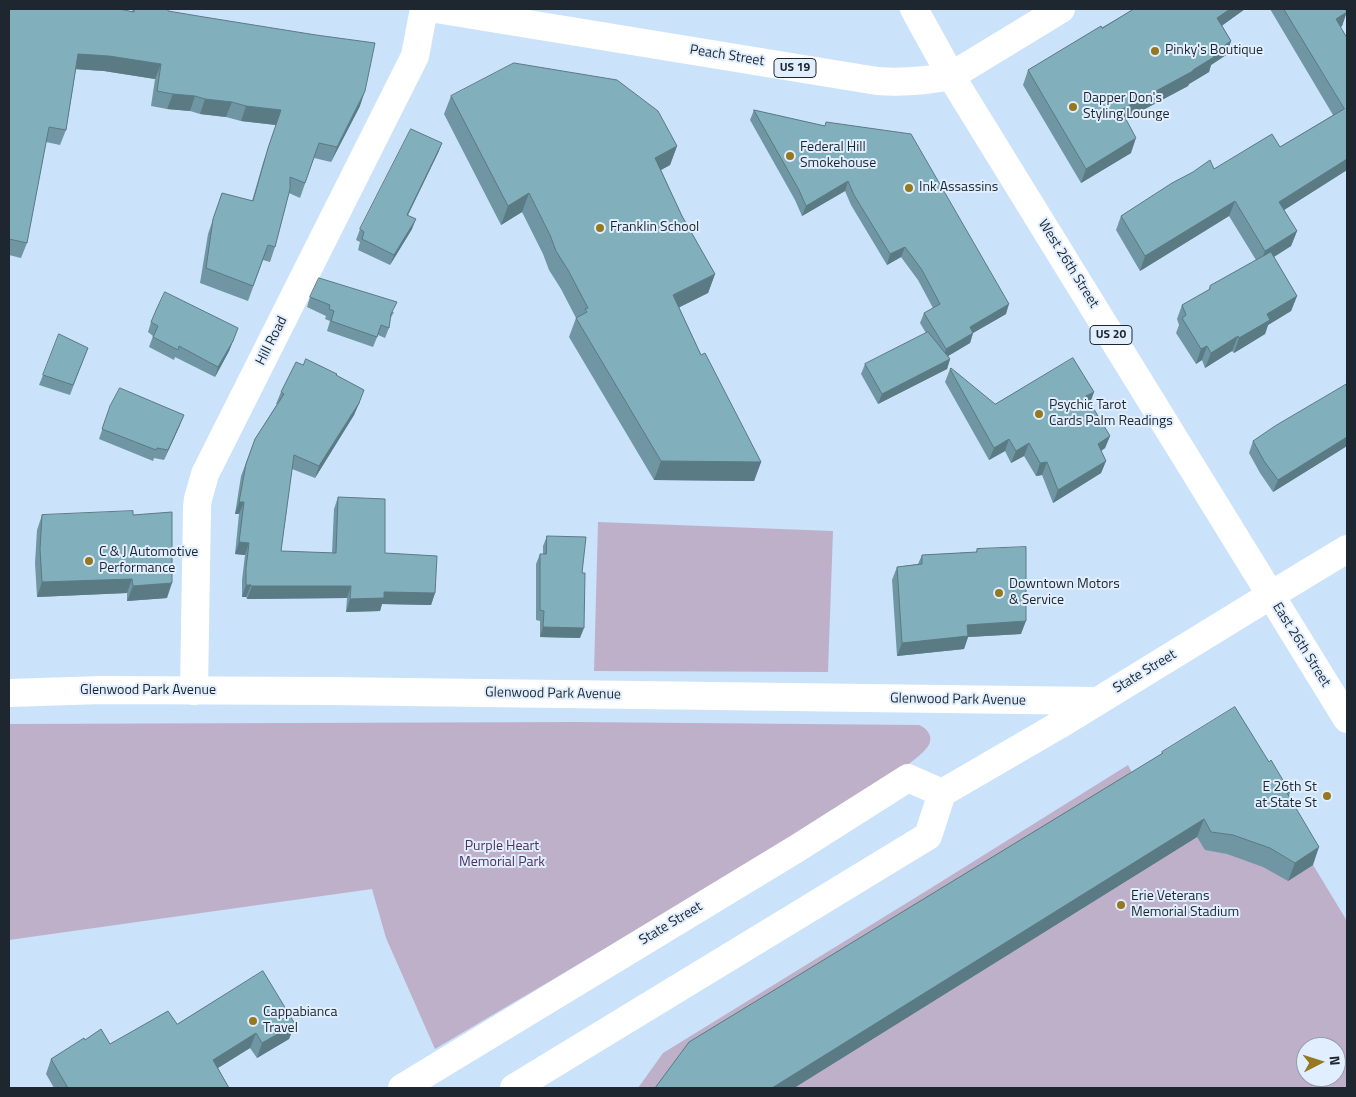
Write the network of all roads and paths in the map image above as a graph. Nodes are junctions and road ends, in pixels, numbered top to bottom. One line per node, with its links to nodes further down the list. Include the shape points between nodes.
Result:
1 (424, 9): 8 (main road, Hill Road, via 415,56 205,474 198,499)
2 (436, 9): 5 (main road, Peach Street / US 19, via 877,81 915,82)
3 (914, 9): 5 (main road, West 26th Street / US 20)
4 (1061, 9): 5 (main road, Peach Street)
5 (951, 76): 7 (main road, West 26th Street / US 20)
6 (1347, 549): 7 (main road, State Street)
7 (1271, 596): 10 (main road, State Street); 11 (main road, East 26th Street / US 20)
8 (194, 690): 9 (main road, Glenwood Park Avenue); 10 (main road, Glenwood Park Avenue)
9 (9, 693)
10 (1097, 701): 12 (main road, State Street)
11 (1347, 720)
12 (942, 792): 13 (main road, State Street, via 908,778); 14 (main road, via 928,836)
13 (402, 1088)
14 (514, 1088)

